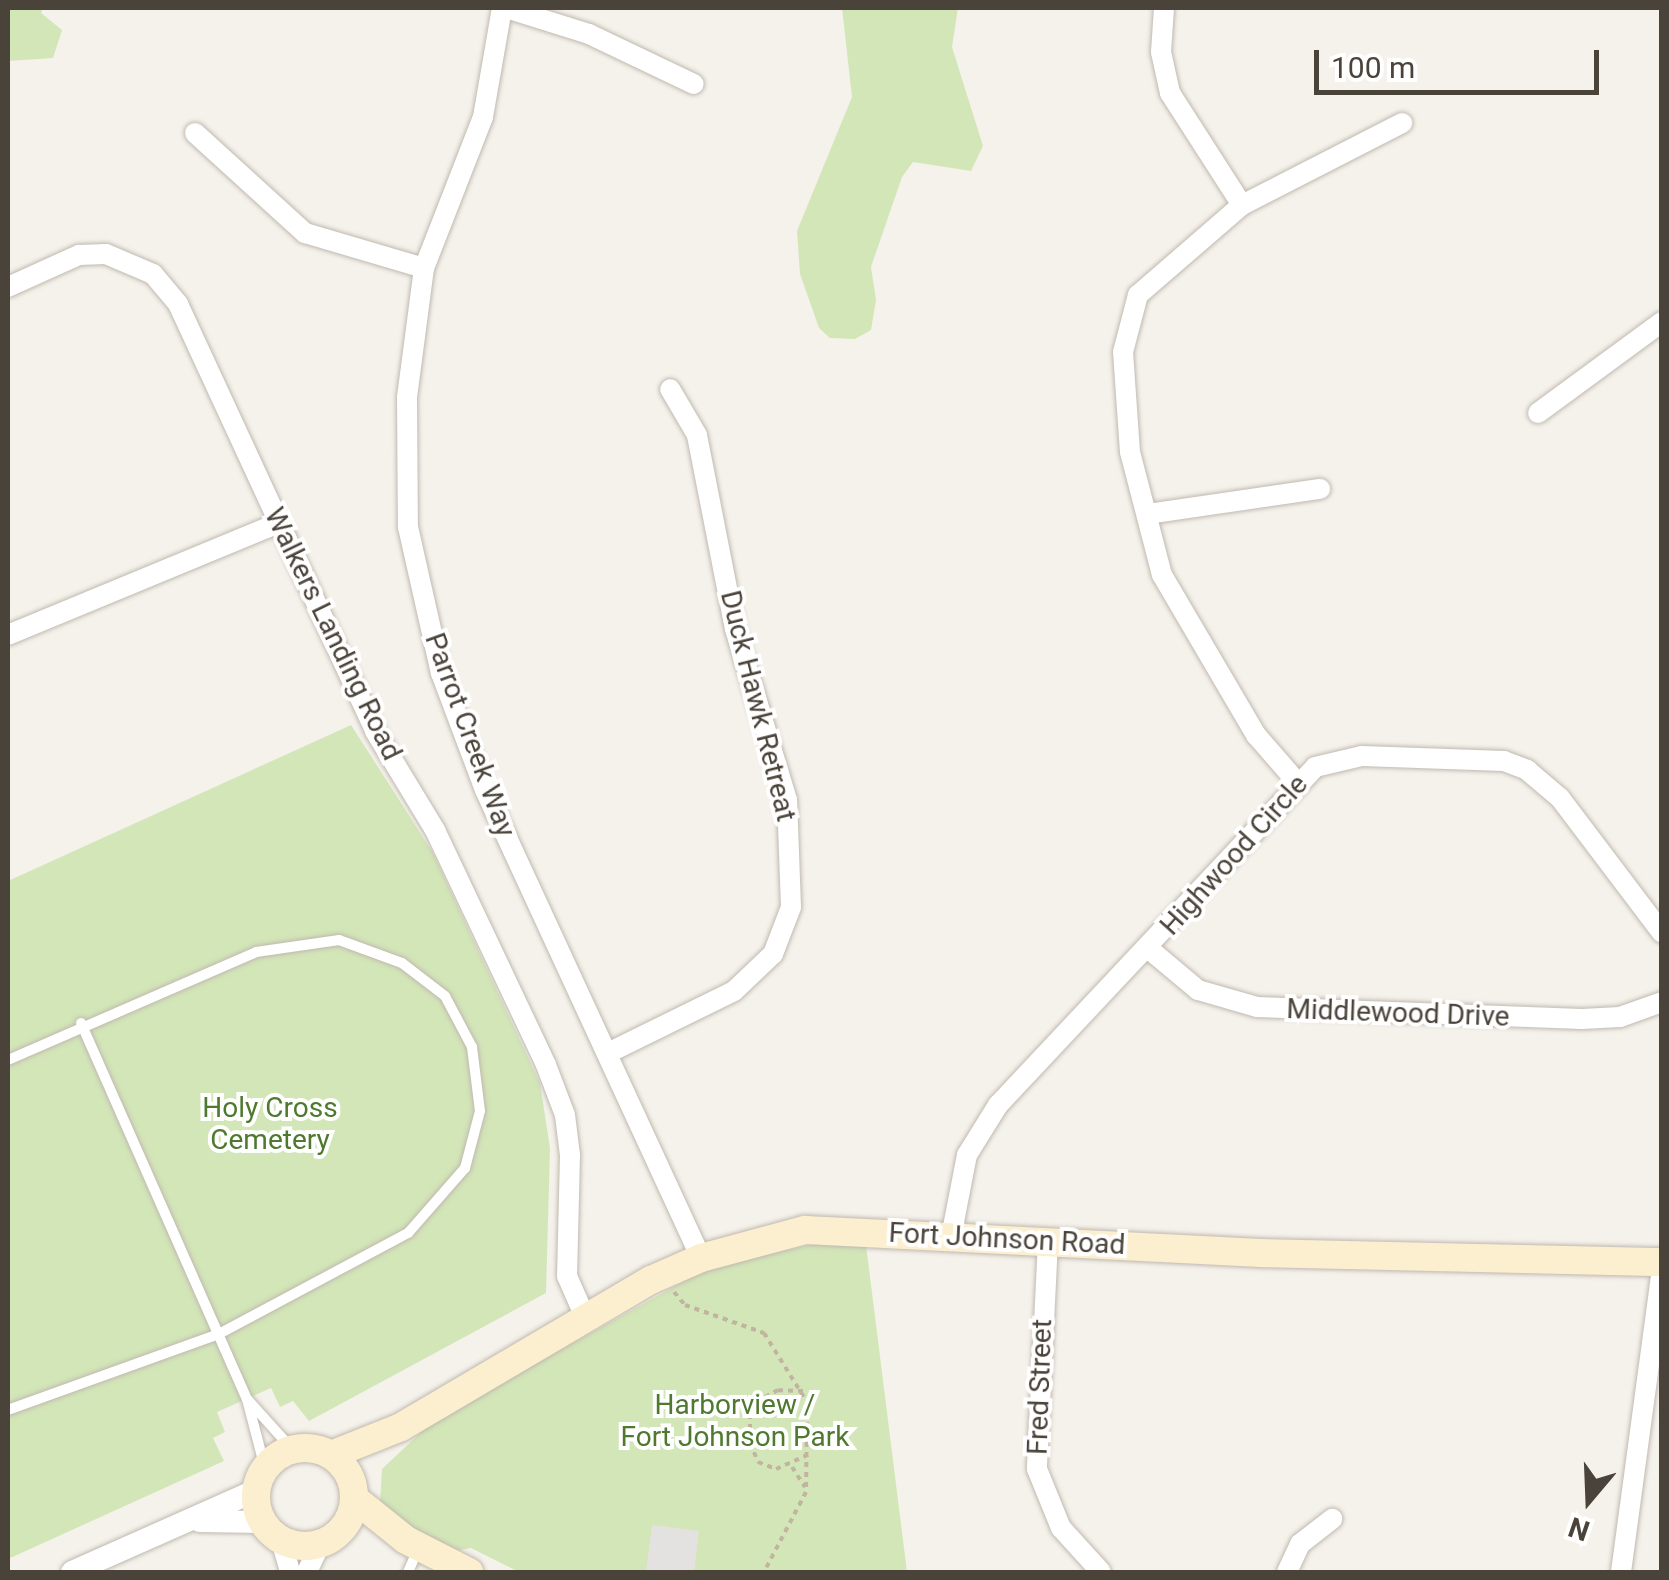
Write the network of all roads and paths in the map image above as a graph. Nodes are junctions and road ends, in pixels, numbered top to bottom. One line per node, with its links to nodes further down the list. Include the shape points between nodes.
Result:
1 (504, 8): 3 (street, via 589,34); 7 (street, Parrot Creek Way, via 483,117)
2 (1164, 8): 6 (street, via 1162,52 1170,93)
3 (694, 84)
4 (1402, 122): 6 (street)
5 (196, 133): 7 (street, via 304,233)
6 (1242, 206): 13 (street, via 1138,295 1123,352 1130,452)
7 (424, 268): 21 (street, Parrot Creek Way, via 406,397 408,527 417,576 441,673 485,790)
8 (8, 287): 14 (street, Walkers Landing Road, via 80,255 122,257 153,274 178,304)
9 (1662, 322): 11 (street)
10 (670, 390): 21 (street, Duck Hawk Retreat, via 697,435 735,629 787,800 791,906 772,954 734,991)
11 (1538, 413)
12 (1320, 489): 13 (street)
13 (1148, 514): 16 (street, via 1162,575 1256,736)
14 (278, 523): 15 (street); 28 (street, Walkers Landing Road, via 375,731 435,830 546,1064 570,1155 567,1276)
15 (8, 635)
16 (1296, 781): 17 (street, Highwood Circle, via 1337,758 1362,756 1504,761 1527,770 1560,798); 18 (street, Highwood Circle)
17 (1662, 932)
18 (1149, 949): 19 (street, Middlewood Drive, via 1198,990 1257,1007 1582,1020 1620,1017); 23 (street, Highwood Circle, via 986,1120 968,1155)
19 (1662, 1002)
20 (81, 1023): 22 (lane); 29 (lane); 29 (lane, via 256,952 339,940 427,978 461,1020 472,1047 480,1111 465,1168 448,1194 408,1234)
21 (608, 1053): 25 (street, Parrot Creek Way)
22 (8, 1060)
23 (951, 1237): 24 (main road, Fort Johnson Road); 25 (main road, Fort Johnson Road, via 806,1230)
24 (1048, 1242): 26 (main road, Fort Johnson Road); 51 (street, Fred Street, via 1037,1469 1061,1528)
25 (700, 1258): 27 (main road, Fort Johnson Road)
26 (1662, 1266): 53 (street)
27 (665, 1274): 28 (main road, Fort Johnson Road); 30 (path, via 685,1305 764,1333)
28 (585, 1317): 33 (main road, Fort Johnson Road)
29 (219, 1334): 31 (lane); 32 (lane)
30 (803, 1391): 35 (path); 37 (path, via 769,1393 750,1414 758,1462)
31 (247, 1399): 34 (lane); 38 (lane)
32 (8, 1410)
33 (401, 1428): 36 (main road, Fort Johnson Road); 40 (main road, Fort Johnson Road)
34 (293, 1450): 36 (main road); 38 (main road)
35 (810, 1454): 37 (path); 39 (path)
36 (331, 1455): 40 (main road)
37 (792, 1466): 39 (path)
38 (261, 1479): 42 (street); 43 (main road)
39 (807, 1488): 50 (path)
40 (354, 1493): 44 (main road); 45 (main road)
41 (1332, 1519): 52 (street, via 1300,1544)
42 (177, 1526): 43 (street); 46 (street)
43 (272, 1531): 44 (main road); 47 (street)
44 (328, 1540): 45 (main road, via 366,1531); 48 (street)
45 (411, 1553): 49 (main road)
46 (72, 1572)
47 (290, 1572)
48 (308, 1572)
49 (469, 1572)
50 (764, 1572)
51 (1101, 1572)
52 (1287, 1572)
53 (1621, 1572)

